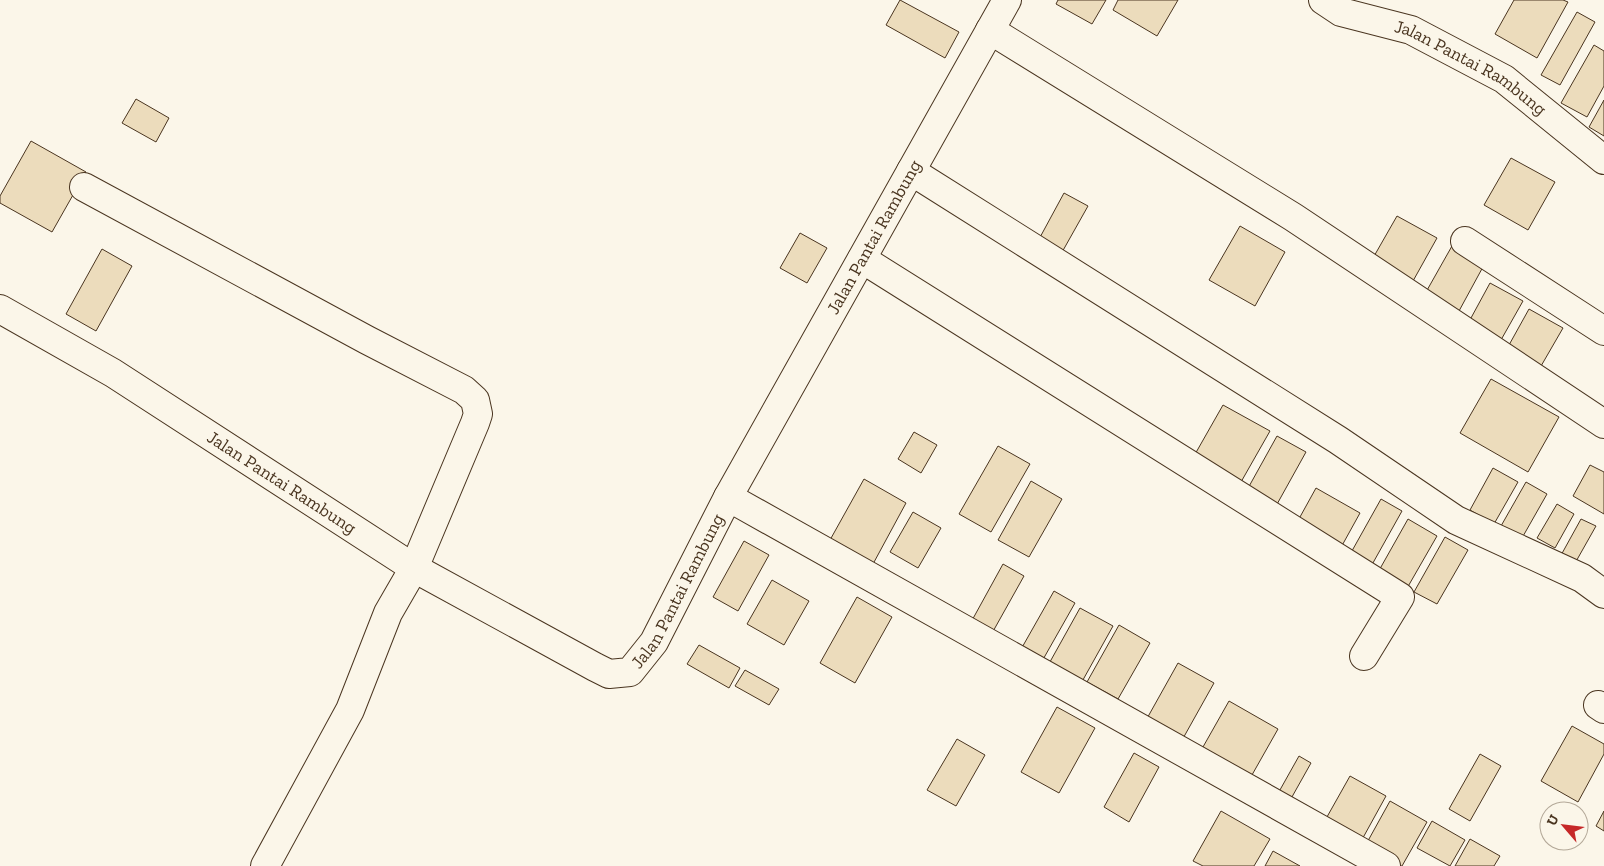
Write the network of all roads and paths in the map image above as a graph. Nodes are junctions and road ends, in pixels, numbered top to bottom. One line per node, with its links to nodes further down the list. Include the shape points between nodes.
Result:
1 (1007, 0): 3 (street, Jalan Pantai Rambung)
2 (1323, 0): 4 (street, Jalan Pantai Rambung, via 1340,12 1411,30 1504,79)
3 (990, 30): 5 (street, Jalan Pantai Rambung); 11 (street, via 1293,217)
4 (1604, 160)
5 (911, 171): 8 (street, Jalan Pantai Rambung); 14 (street, via 1330,435 1456,520 1582,578)
6 (84, 187): 13 (street, via 444,379 475,400 478,414 475,423)
7 (1465, 241): 10 (street)
8 (862, 259): 12 (street, Jalan Pantai Rambung); 15 (street, via 1400,596)
9 (0, 309): 13 (street, Jalan Pantai Rambung, via 113,373)
10 (1604, 331)
11 (1604, 424)
12 (728, 497): 13 (street, Jalan Pantai Rambung, via 654,642 630,672 609,674); 17 (street)
13 (414, 568): 16 (street, via 388,613 350,710)
14 (1604, 594)
15 (1364, 656)
16 (264, 866)
17 (1386, 866)

